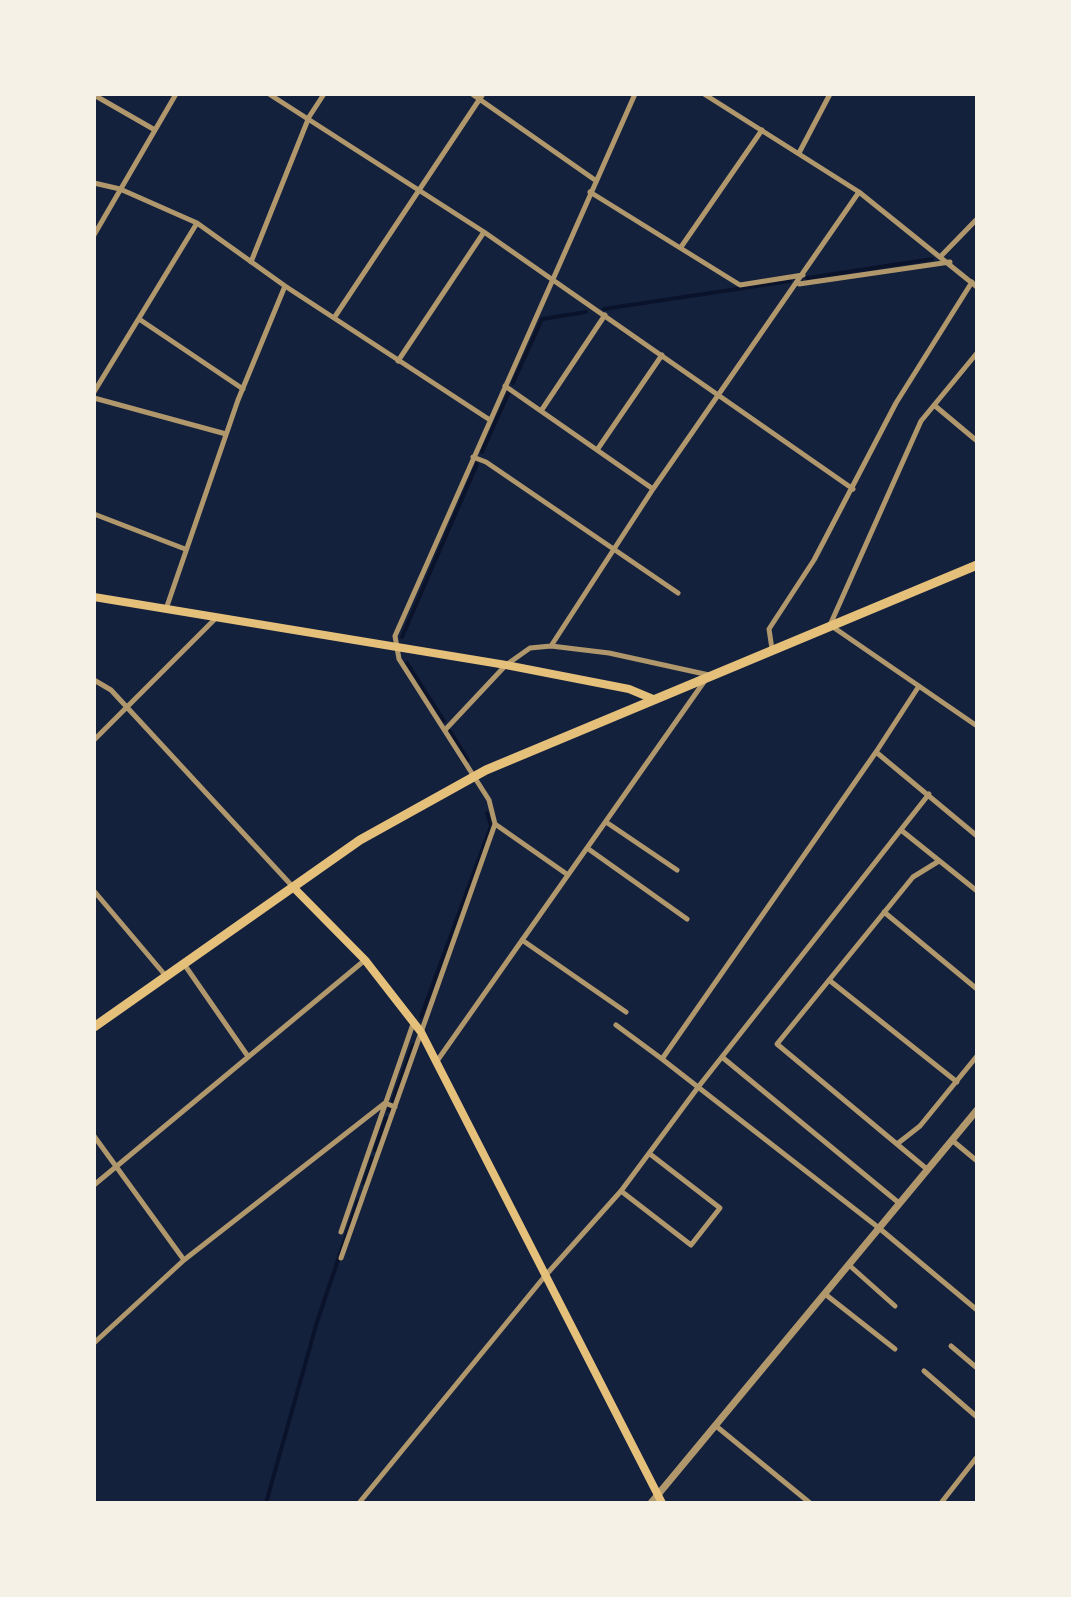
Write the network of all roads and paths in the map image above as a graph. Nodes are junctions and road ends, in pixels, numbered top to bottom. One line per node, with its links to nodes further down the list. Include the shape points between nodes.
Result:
1 (176, 94): 11 (street)
2 (269, 94): 10 (street)
3 (324, 94): 10 (street)
4 (472, 94): 9 (street)
5 (635, 94): 14 (street)
6 (704, 94): 12 (street)
7 (830, 94): 13 (street)
8 (94, 95): 11 (street)
9 (482, 97): 14 (street); 16 (street)
10 (309, 117): 16 (street); 26 (street)
11 (155, 130): 17 (street)
12 (762, 130): 13 (street); 24 (street)
13 (799, 153): 19 (street)
14 (595, 180): 18 (street)
15 (94, 183): 17 (street)
16 (420, 188): 22 (street); 34 (street)
17 (120, 189): 21 (street); 23 (street)
18 (590, 192): 24 (street); 29 (street)
19 (859, 192): 25 (street); 28 (street)
20 (977, 219): 25 (street)
21 (197, 223): 26 (street); 35 (street)
22 (484, 232): 29 (street); 38 (street)
23 (94, 235)
24 (681, 247): 28 (street, via 740,285)
25 (942, 255): 27 (street)
26 (251, 262): 32 (street)
27 (950, 262): 30 (street); 31 (street)
28 (803, 275): 30 (street)
29 (553, 279): 33 (street); 39 (street)
30 (798, 284): 42 (street)
31 (974, 284): 51 (street, via 896,403)
32 (285, 286): 34 (street); 40 (street)
33 (605, 315): 37 (street); 44 (street)
34 (334, 318): 38 (street)
35 (139, 319): 40 (street); 41 (street)
36 (977, 353): 43 (street)
37 (662, 355): 42 (street); 48 (street)
38 (398, 361): 45 (street)
39 (505, 386): 44 (street); 45 (street)
40 (243, 389): 46 (street)
41 (94, 395): 46 (street)
42 (720, 396): 50 (street); 51 (street)
43 (934, 405): 47 (street); 60 (street, via 921,421)
44 (541, 411): 48 (street)
45 (490, 420): 49 (street)
46 (226, 434): 53 (street)
47 (977, 441)
48 (597, 450): 50 (street)
49 (473, 457): 54 (street); 62 (street, via 400,622)
50 (653, 489): 54 (street)
51 (853, 489): 63 (street, via 769,629)
52 (94, 514): 53 (street)
53 (185, 549): 58 (street)
54 (613, 549): 56 (street); 61 (street)
55 (977, 565): 60 (main road)
56 (678, 593)
57 (94, 597): 58 (main road)
58 (165, 610): 59 (main road)
59 (217, 617): 62 (main road); 69 (street)
60 (830, 625): 63 (main road); 67 (street)
61 (551, 646): 64 (street, via 530,648); 65 (street)
62 (396, 647): 64 (main road); 71 (street)
63 (772, 649): 65 (main road)
64 (506, 665): 68 (main road, via 629,689); 71 (street)
65 (709, 676): 68 (main road); 76 (street)
66 (94, 680): 69 (street)
67 (919, 686): 70 (street); 73 (street)
68 (653, 699): 74 (main road)
69 (126, 708): 72 (street); 84 (street)
70 (977, 726)
71 (445, 730): 74 (street)
72 (94, 740)
73 (876, 752): 75 (street); 105 (street)
74 (475, 776): 77 (street); 84 (main road, via 360,840)
75 (929, 794): 78 (street); 79 (street)
76 (606, 822): 80 (street); 82 (street)
77 (495, 824): 83 (street); 101 (street)
78 (901, 830): 81 (street); 104 (street)
79 (977, 836)
80 (587, 848): 83 (street); 90 (street)
81 (939, 861): 86 (street); 89 (street, via 913,877)
82 (677, 870)
83 (568, 875): 91 (street)
84 (294, 888): 92 (main road); 93 (main road)
85 (94, 891): 87 (street)
86 (977, 891)
87 (101, 899): 88 (street); 94 (street)
88 (94, 905)
89 (884, 912): 95 (street); 96 (street)
90 (687, 919)
91 (522, 940): 97 (street); 106 (street)
92 (365, 960): 98 (main road); 102 (street)
93 (184, 964): 94 (main road); 102 (street)
94 (165, 976): 100 (main road)
95 (829, 980): 107 (street); 115 (street, via 777,1044)
96 (977, 989)
97 (626, 1012)
98 (414, 1020): 101 (main road); 109 (street)
99 (616, 1025): 105 (street)
100 (94, 1027)
101 (421, 1032): 106 (main road); 110 (street)
102 (247, 1055): 120 (street)
103 (977, 1056): 107 (street)
104 (722, 1057): 108 (street); 126 (street)
105 (662, 1059): 108 (street)
106 (437, 1061): 132 (main road)
107 (957, 1082): 115 (street, via 920,1126)
108 (699, 1086): 117 (street); 127 (street)
109 (383, 1107): 110 (street); 112 (street); 116 (street); 130 (street)
110 (395, 1107): 112 (street)
111 (977, 1110): 114 (street)
112 (391, 1117): 118 (street)
113 (94, 1136): 120 (street)
114 (953, 1141): 119 (street); 121 (street)
115 (897, 1144): 121 (street)
116 (368, 1151): 118 (street); 123 (street)
117 (650, 1154): 124 (street); 124 (street, via 720,1208 691,1245)
118 (377, 1158): 125 (street)
119 (977, 1161)
120 (116, 1165): 122 (street); 130 (street)
121 (929, 1171): 126 (street)
122 (94, 1185)
123 (356, 1188): 125 (street); 128 (street)
124 (621, 1191): 132 (street)
125 (364, 1193): 129 (street)
126 (900, 1204): 127 (street)
127 (879, 1228): 131 (street); 135 (street)
128 (341, 1232)
129 (341, 1258)
130 (184, 1260): 136 (street)
131 (849, 1265): 133 (street); 134 (street)
132 (545, 1276): 144 (main road); 145 (street)
133 (825, 1294): 138 (street); 142 (street)
134 (895, 1306)
135 (977, 1310)
136 (94, 1343)
137 (951, 1346): 139 (street)
138 (895, 1349)
139 (977, 1368)
140 (924, 1371): 141 (street)
141 (977, 1417)
142 (716, 1426): 144 (street); 147 (street)
143 (977, 1457): 148 (street)
144 (660, 1499): 146 (street)
145 (359, 1503)
146 (651, 1503)
147 (810, 1503)
148 (941, 1503)

